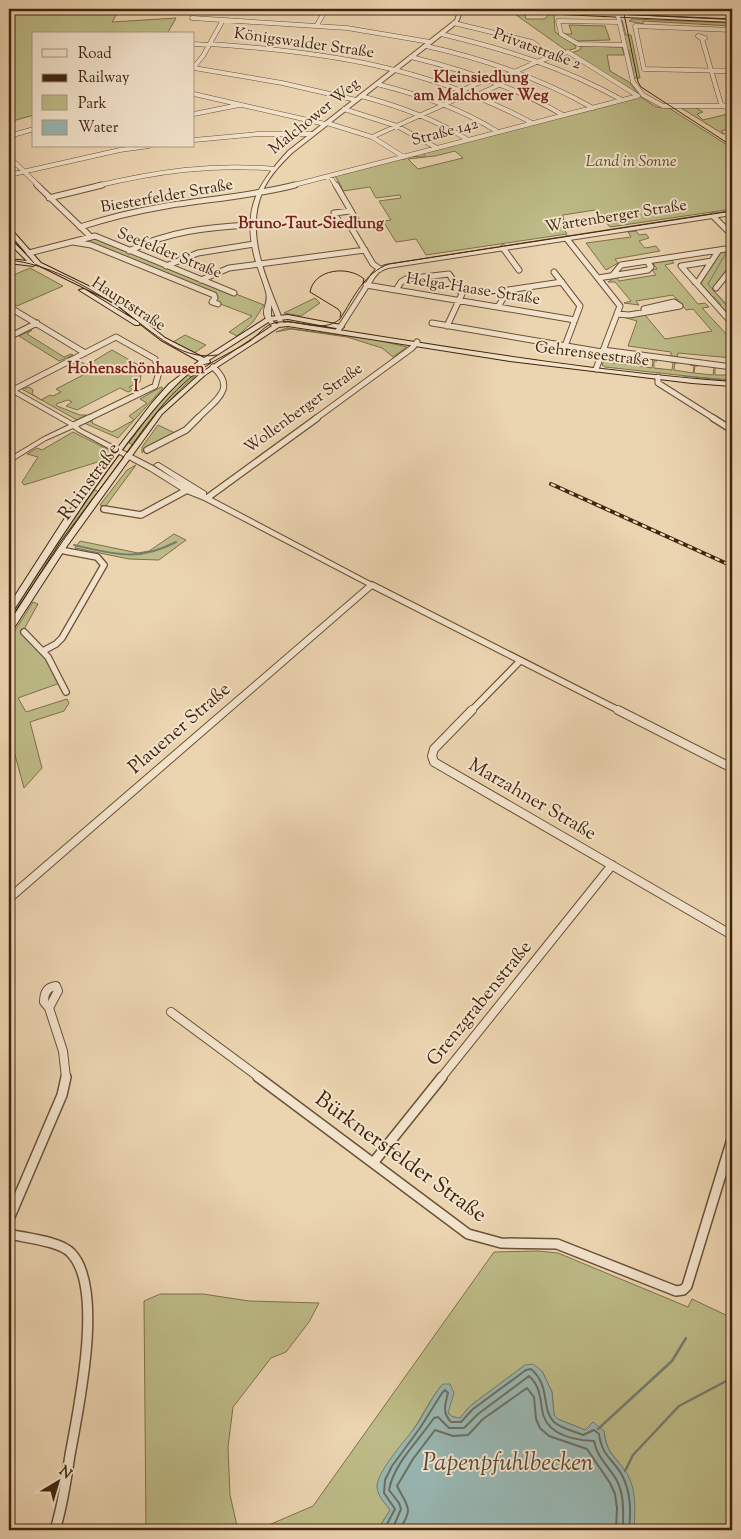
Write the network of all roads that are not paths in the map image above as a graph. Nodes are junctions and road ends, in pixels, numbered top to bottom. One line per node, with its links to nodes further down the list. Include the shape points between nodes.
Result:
1 (326, 9): 12 (street)
2 (461, 9): 10 (main road, Malchower Weg)
3 (477, 9): 6 (main road)
4 (551, 9): 6 (main road)
5 (454, 10): 10 (main road)
6 (617, 12): 8 (main road); 11 (street)
7 (192, 18): 9 (street)
8 (732, 19)
9 (223, 20): 12 (street); 17 (street)
10 (454, 22): 14 (main road, Malchower Weg); 20 (street, via 532,42)
11 (619, 22): 19 (street); 19 (street, via 558,21 561,34 577,44)
12 (317, 25): 18 (street, via 367,31)
13 (732, 30): 28 (street, via 636,25 644,69)
14 (440, 34): 18 (main road, Malchower Weg); 22 (street, Privatstraße 2)
15 (702, 39): 28 (street)
16 (195, 44): 17 (street, Königswalder Straße)
17 (210, 44): 23 (street); 25 (street, Königswalder Straße, via 296,52)
18 (428, 44): 21 (main road, Malchower Weg); 26 (street)
19 (624, 45): 41 (street, via 634,85 661,106)
20 (552, 56): 22 (street); 38 (street, Straße 142, via 568,52 638,96)
21 (411, 57): 25 (main road, Malchower Weg); 29 (street)
22 (539, 61): 26 (street); 38 (street, Privatstraße 2)
23 (195, 66)
24 (195, 68): 37 (street)
25 (395, 70): 31 (main road, Malchower Weg); 33 (street, Königswalder Straße)
26 (517, 71): 30 (street); 43 (street)
27 (732, 71): 28 (street)
28 (711, 72): 41 (street)
29 (487, 79): 30 (street); 33 (street)
30 (494, 82): 32 (street)
31 (377, 84): 37 (main road, Malchower Weg); 40 (street)
32 (501, 84): 36 (street); 48 (street)
33 (463, 90): 34 (street, Königswalder Straße)
34 (470, 92): 36 (street, Königswalder Straße); 40 (street)
35 (195, 94): 39 (street)
36 (477, 95): 50 (street, Königswalder Straße)
37 (359, 98): 44 (main road, Malchower Weg); 47 (street)
38 (622, 100): 43 (street, Straße 142)
39 (239, 104): 46 (street); 49 (street)
40 (445, 104): 47 (street); 53 (street)
41 (724, 106): 42 (street); 45 (street)
42 (732, 106)
43 (593, 108): 48 (street, Straße 142)
44 (344, 109): 49 (main road, Malchower Weg); 51 (street)
45 (732, 111)
46 (195, 114)
47 (422, 115): 51 (street); 58 (street)
48 (563, 115): 50 (street, Straße 142)
49 (326, 124): 54 (main road, Malchower Weg); 56 (street)
50 (532, 124): 53 (street, Straße 142)
51 (397, 126): 56 (street); 60 (street)
52 (32, 130): 55 (street)
53 (498, 132): 58 (street, Straße 142)
54 (312, 134): 57 (street); 63 (main road, Malchower Weg)
55 (9, 136)
56 (372, 137): 62 (street)
57 (195, 140)
58 (468, 140): 60 (street, Straße 142)
59 (134, 148): 64 (street)
60 (437, 148): 62 (street, Straße 142)
61 (9, 157): 64 (street)
62 (404, 157): 66 (street, Straße 142)
63 (274, 169): 67 (main road, Malchower Weg); 68 (street, via 234,166 185,170 132,178)
64 (22, 172): 65 (street); 68 (street)
65 (9, 175)
66 (330, 176): 67 (street, Straße 142); 69 (street)
67 (258, 194): 73 (main road, Malchower Weg); 74 (street, Biesterfelder Straße, via 148,209)
68 (49, 198): 74 (street)
69 (351, 211): 72 (street, via 358,223); 72 (street, via 334,213 341,225)
70 (732, 213): 71 (main road, Wartenberger Straße)
71 (713, 216): 76 (street); 78 (main road, Wartenberger Straße)
72 (349, 224): 84 (street)
73 (252, 225): 81 (main road, Malchower Weg); 86 (street, via 186,232 150,241)
74 (80, 227): 77 (street)
75 (9, 230): 87 (main road)
76 (732, 235)
77 (90, 236): 80 (street, Seefelder Straße); 86 (street, Seefelder Straße)
78 (567, 239): 82 (main road, Wartenberger Straße); 101 (street)
79 (9, 240): 87 (main road)
80 (67, 242): 87 (street, Seefelder Straße); 112 (street, Seefelder Straße, via 91,245 198,288 216,296 212,302)
81 (254, 244): 94 (main road, Malchower Weg); 95 (street, via 196,253)
82 (503, 248): 97 (main road, Wartenberger Straße); 98 (street)
83 (732, 248): 85 (street)
84 (364, 250): 94 (street); 97 (street)
85 (719, 250): 90 (street); 91 (street)
86 (129, 251): 95 (street, Seefelder Straße)
87 (26, 255): 89 (main road); 92 (main road, Hauptstraße); 93 (main road, Hauptstraße)
88 (9, 261): 89 (main road)
89 (16, 261): 92 (main road, Hauptstraße)
90 (646, 261): 100 (street, via 619,266); 100 (street, via 651,267 648,270)
91 (712, 261): 104 (street); 104 (street, via 681,265)
92 (31, 262): 93 (main road, Hauptstraße); 105 (main road, Hauptstraße)
93 (39, 264): 105 (main road, Hauptstraße)
94 (260, 264): 102 (street, via 221,270); 110 (main road, Malchower Weg)
95 (166, 266): 102 (street, Seefelder Straße)
96 (732, 268): 107 (street)
97 (380, 269): 106 (main road)
98 (519, 270)
99 (554, 272): 103 (street)
100 (612, 276): 101 (street)
101 (598, 278): 118 (street, via 619,304)
102 (201, 280): 109 (street, Seefelder Straße)
103 (562, 282): 114 (street, via 508,290); 121 (street, via 580,306)
104 (695, 282): 124 (street)
105 (72, 283): 115 (main road, Hauptstraße, via 108,296); 117 (main road, Hauptstraße)
106 (366, 285): 108 (street, Helga-Haase-Straße); 127 (main road)
107 (716, 288)
108 (396, 290): 111 (street, Helga-Haase-Straße); 111 (street, via 406,279 449,274 461,291)
109 (234, 293)
110 (270, 294): 119 (main road, Malchower Weg); 120 (main road, Malchower Weg)
111 (459, 301): 114 (street, Helga-Haase-Straße); 126 (street)
112 (218, 304)
113 (9, 307): 122 (street)
114 (498, 307): 121 (street, Helga-Haase-Straße)
115 (128, 310): 117 (main road); 133 (main road, Hauptstraße, via 163,339)
116 (647, 312): 116 (street, via 678,307 680,305 674,302 644,307); 118 (street)
117 (121, 314): 133 (main road, Hauptstraße, via 166,346)
118 (617, 314): 131 (street)
119 (278, 317): 120 (main road); 125 (main road, Malchower Weg); 127 (main road)
120 (268, 319): 125 (main road); 133 (main road)
121 (575, 320): 130 (street)
122 (36, 323): 128 (street); 132 (street)
123 (432, 323): 126 (street, Gehrenseestraße)
124 (732, 323)
125 (278, 325): 127 (main road); 134 (main road)
126 (447, 326): 130 (street, Gehrenseestraße)
127 (339, 329): 129 (main road, Gehrenseestraße)
128 (9, 337)
129 (416, 343): 136 (main road, Gehrenseestraße); 146 (street, Wollenberger Straße)
130 (565, 346): 131 (street, Gehrenseestraße)
131 (603, 351): 135 (street, Gehrenseestraße); 136 (street)
132 (85, 353): 139 (street); 140 (street, via 116,337 155,359 159,364 158,379 155,386 146,391)
133 (202, 361): 134 (main road, Hauptstraße); 143 (main road, Rhinstraße, via 162,395)
134 (213, 366): 142 (street, via 222,375 223,392 186,430); 143 (main road, Rhinstraße, via 167,406)
135 (732, 367)
136 (596, 369): 137 (main road, Gehrenseestraße)
137 (658, 377): 138 (main road, Gehrenseestraße); 141 (street, via 658,384)
138 (732, 384)
139 (11, 389): 140 (main road)
140 (74, 425): 143 (main road); 144 (main road)
141 (732, 430)
142 (147, 450)
143 (125, 452): 145 (main road); 146 (main road, via 174,475); 148 (main road, Rhinstraße); 150 (main road, Rhinstraße, via 73,512)
144 (9, 461)
145 (186, 490): 146 (main road); 147 (street, via 141,514)
146 (207, 498): 149 (main road)
147 (104, 509)
148 (60, 550): 151 (main road, Rhinstraße); 153 (street, via 97,557 104,565 62,638)
149 (372, 584): 154 (street); 158 (main road, Plauener Straße)
150 (9, 611)
151 (9, 629)
152 (24, 632): 153 (street)
153 (43, 651): 155 (street)
154 (520, 661): 156 (street); 157 (street, Marzahner Straße, via 437,746 432,752 432,759)
155 (66, 692)
156 (732, 768)
157 (612, 865): 159 (street, Marzahner Straße); 163 (street, Grenzgrabenstraße)
158 (9, 898)
159 (732, 935)
160 (49, 1008): 164 (street, via 66,1063 67,1079)
161 (171, 1012): 163 (street, Bürknersfelder Straße)
162 (732, 1140): 163 (street, Bürknersfelder Straße, via 687,1286 676,1292 557,1244 502,1244 479,1240)
163 (373, 1163)
164 (9, 1218)
165 (9, 1234): 166 (street, via 66,1250 79,1266 84,1282 85,1360)
166 (55, 1530)

